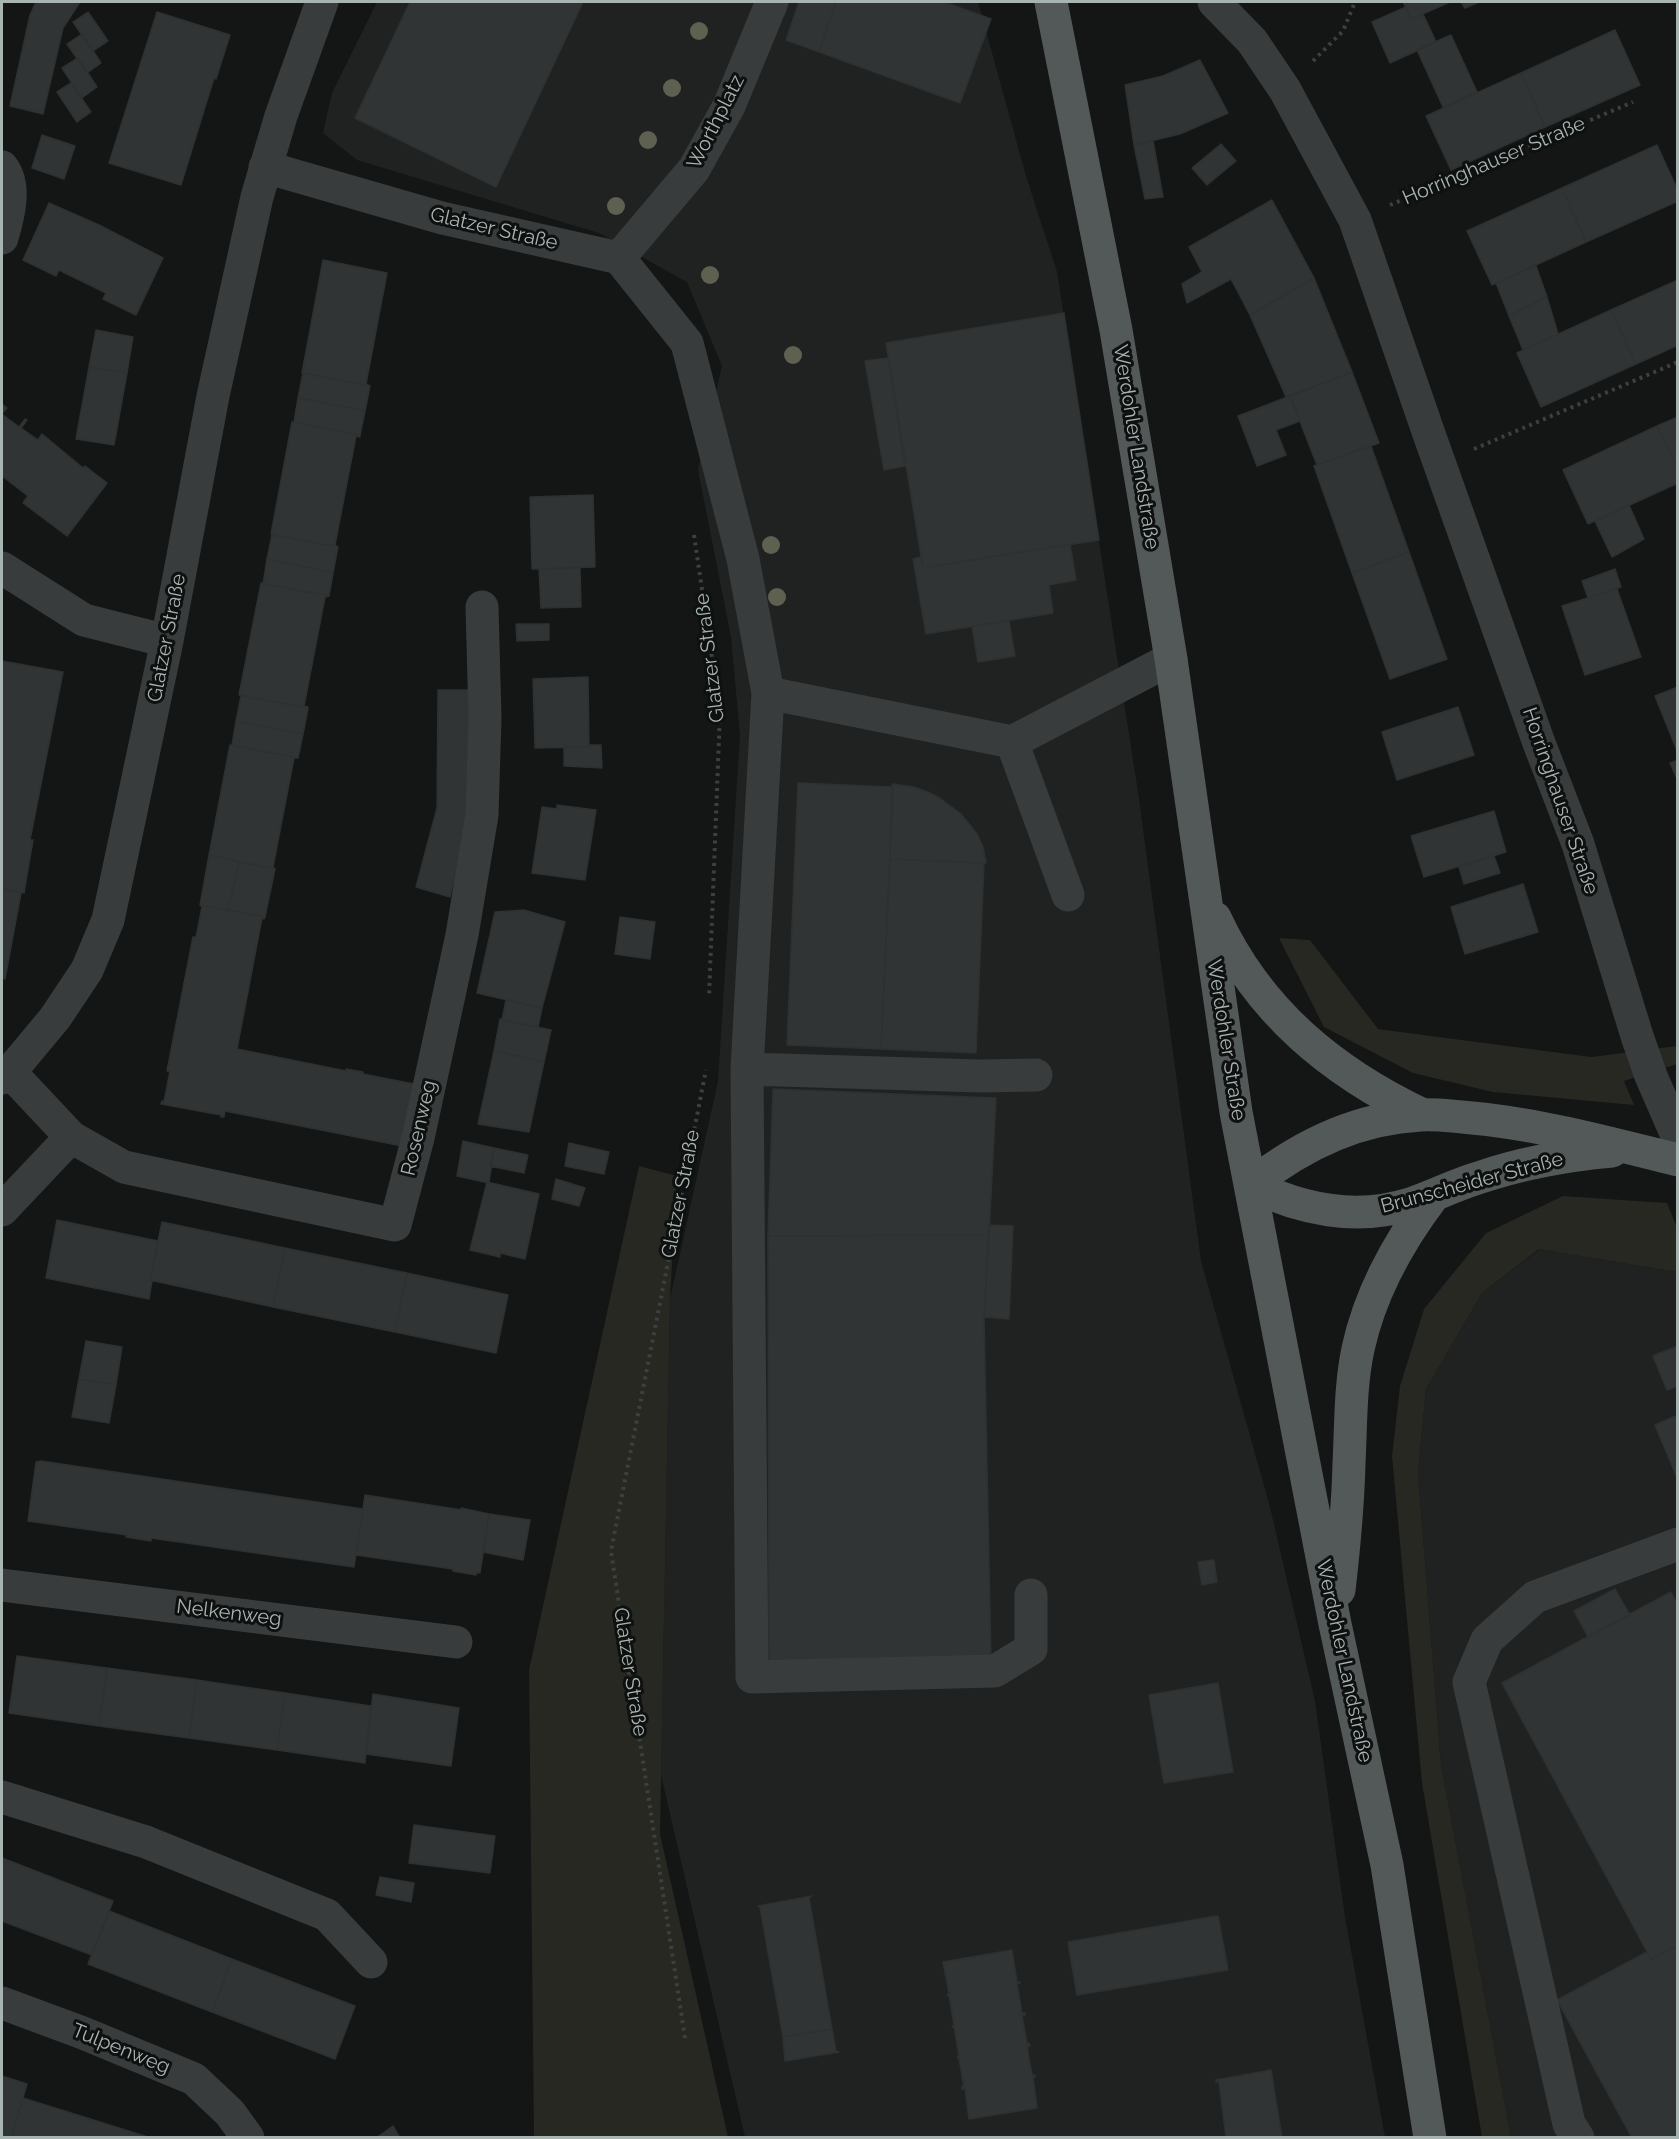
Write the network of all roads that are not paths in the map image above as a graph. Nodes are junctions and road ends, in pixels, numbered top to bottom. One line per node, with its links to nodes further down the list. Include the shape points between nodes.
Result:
1 (322, 2): 6 (street, Glatzer Straße)
2 (772, 2): 8 (street, Worthplatz, via 729,106 694,169)
3 (1051, 2): 12 (main road, Werdohler Landstraße, via 1116,330)
4 (1214, 2): 22 (street, Horringhauser Straße, via 1252,42 1285,90 1355,220 1578,844 1651,1076)
5 (2, 167): 7 (street, via 10,187)
6 (265, 167): 8 (street, Glatzer Straße, via 442,218); 11 (street, Glatzer Straße, via 213,396)
7 (2, 238)
8 (619, 258): 13 (street, via 687,343 744,559)
9 (2, 568): 11 (street, via 84,620)
10 (482, 607): 21 (street, Rosenweg, via 482,815 462,935 395,1225 124,1167)
11 (167, 641): 19 (street, Glatzer Straße, via 108,920 87,970 55,1018)
12 (1171, 659): 14 (street); 16 (main road, Werdohler Landstraße)
13 (768, 693): 14 (street); 17 (street)
14 (1012, 742): 15 (street)
15 (1068, 895)
16 (1204, 895): 20 (main road, via 1241,964 1290,1025 1352,1077); 25 (main road, Werdohler Straße, via 1236,1112)
17 (747, 1069): 18 (street); 30 (street, via 752,1677 995,1671 1031,1649)
18 (1036, 1074)
19 (6, 1075): 21 (street, Rosenweg)
20 (1423, 1115): 23 (main road, Brunscheider Straße, via 1491,1119 1559,1130); 25 (main road, Brunscheider Straße, via 1364,1124 1336,1134 1277,1164)
21 (71, 1137): 27 (street)
22 (1677, 1137)
23 (1635, 1149): 24 (main road, Brunscheider Straße); 26 (main road, Brunscheider Straße, via 1578,1154 1522,1165)
24 (1677, 1160)
25 (1251, 1185): 26 (main road, Brunscheider Straße, via 1300,1205 1353,1212 1408,1205); 31 (main road, Werdohler Landstraße)
26 (1434, 1195): 31 (main road, via 1396,1251 1358,1347 1353,1376 1347,1520)
27 (2, 1210)
28 (1677, 1544): 38 (street, via 1535,1597 1487,1640 1468,1682 1569,2124)
29 (2, 1585): 32 (street, Nelkenweg)
30 (1031, 1595)
31 (1335, 1624): 37 (main road, Werdohler Landstraße, via 1387,1865)
32 (456, 1642)
33 (2, 1797): 34 (street, via 146,1842 327,1915)
34 (371, 1962)
35 (2, 2004): 36 (street, Tulpenweg, via 194,2079)
36 (233, 2129)
37 (1430, 2138)
38 (1578, 2138)

